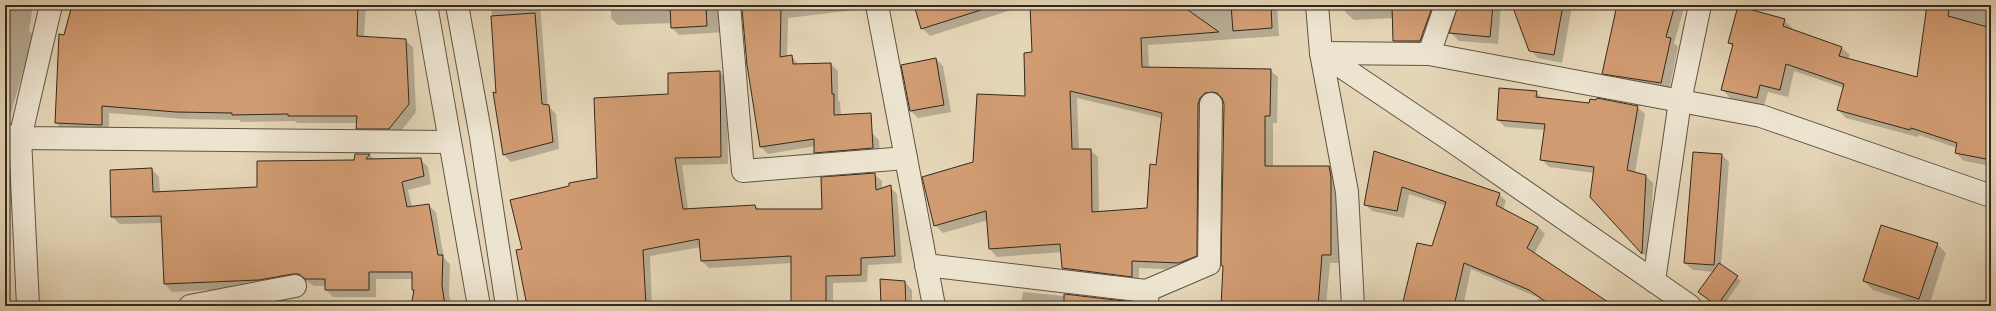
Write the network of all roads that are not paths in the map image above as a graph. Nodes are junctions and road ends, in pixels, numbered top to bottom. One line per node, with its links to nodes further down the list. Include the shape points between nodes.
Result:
1 (51, 5): 13 (street)
2 (426, 5): 14 (street)
3 (457, 5): 24 (street, via 481,137)
4 (729, 5): 15 (street, via 744,171)
5 (877, 5): 15 (street)
6 (1317, 5): 9 (street)
7 (1446, 5): 10 (street)
8 (1700, 5): 11 (street)
9 (1321, 53): 10 (street); 18 (street, via 1452,140); 26 (street, via 1348,192)
10 (1430, 54): 11 (street)
11 (1680, 101): 16 (street, via 1761,116); 18 (street)
12 (1211, 104): 20 (street, via 1209,264)
13 (12, 137): 14 (street); 21 (street)
14 (449, 142): 23 (street)
15 (906, 158): 17 (street)
16 (1991, 196)
17 (926, 265): 20 (street); 25 (street)
18 (1654, 281): 27 (street)
19 (296, 286): 22 (street)
20 (1147, 298)
21 (28, 306)
22 (190, 306)
23 (479, 306)
24 (507, 306)
25 (934, 306)
26 (1353, 306)
27 (1690, 306)

